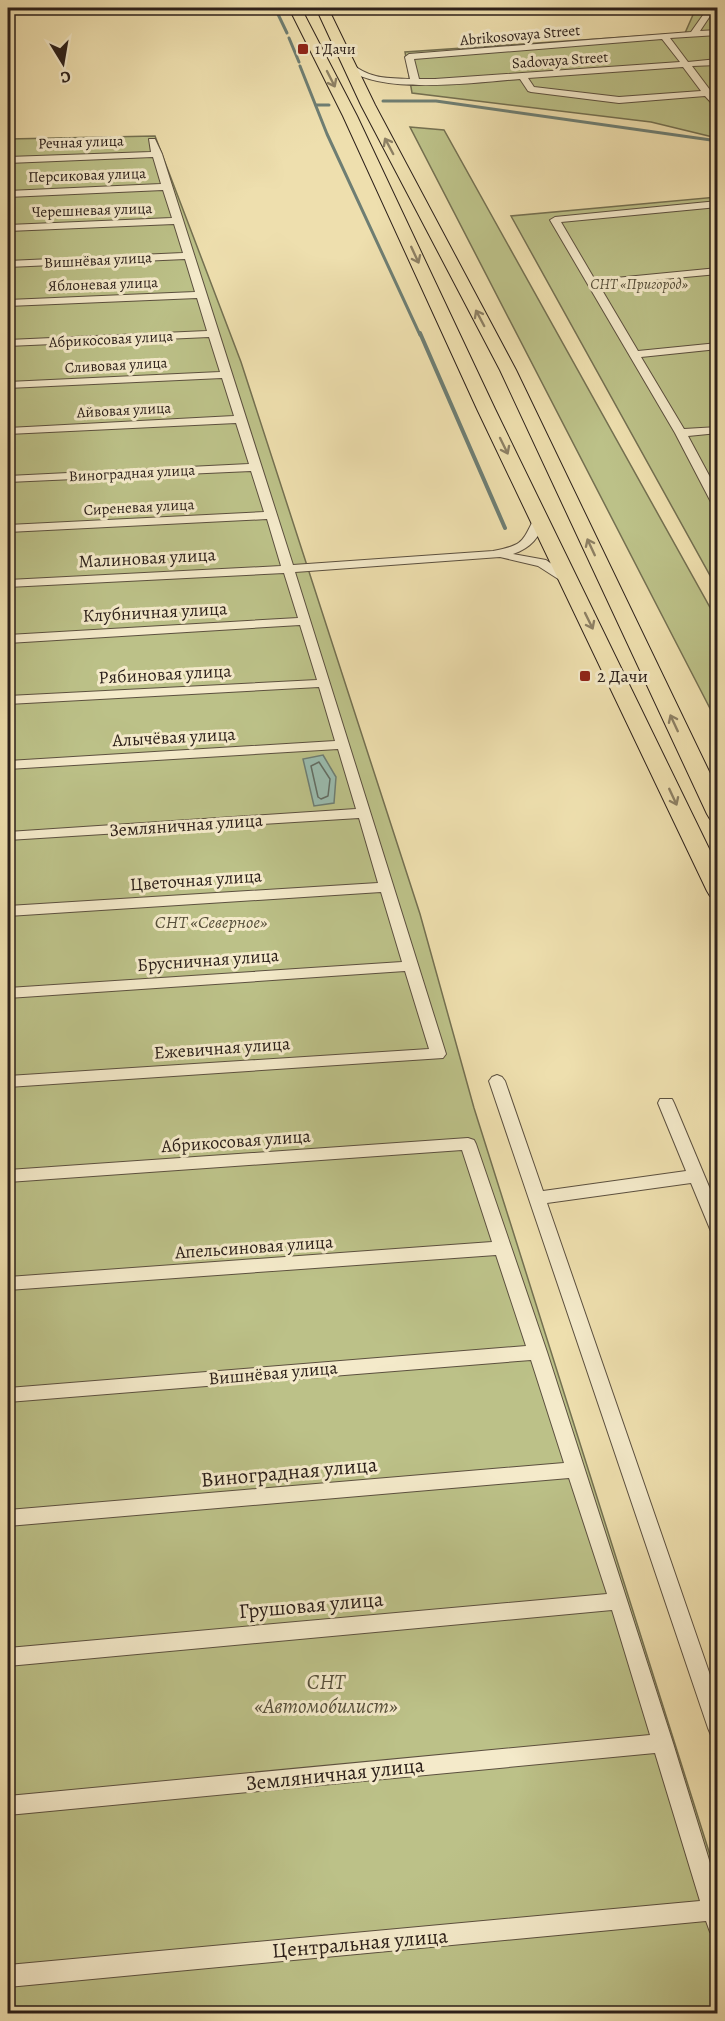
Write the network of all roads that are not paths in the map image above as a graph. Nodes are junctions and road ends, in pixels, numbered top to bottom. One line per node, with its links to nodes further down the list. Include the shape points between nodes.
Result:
1 (295, 8): 35 (main road, one-way to 35)
2 (322, 8): 9 (main road)
3 (717, 8): 5 (street, via 712,8)
4 (717, 32): 5 (street, Abrikosovaya Street)
5 (694, 34): 6 (street, Abrikosovaya Street)
6 (664, 36): 8 (street); 11 (street, Abrikosovaya Street, via 409,57)
7 (717, 62): 8 (street, Sadovaya Street)
8 (686, 64): 10 (street, Sadovaya Street); 13 (street)
9 (348, 65): 11 (street, via 367,78); 14 (main road)
10 (523, 77): 11 (street, Sadovaya Street); 13 (street, via 531,89 620,100)
11 (410, 82): 14 (street, via 371,90)
12 (717, 92): 13 (street)
13 (707, 93): 15 (street)
14 (368, 105): 34 (main road, one-way to 14)
15 (717, 107)
16 (152, 141): 17 (street)
17 (157, 154): 18 (street, Речная улица); 19 (street)
18 (8, 160)
19 (167, 187): 20 (street, Персиковая улица); 22 (street)
20 (8, 194)
21 (717, 204): 27 (street, via 555,220)
22 (177, 221): 23 (street, Черешневая улица); 24 (street)
23 (8, 228)
24 (188, 256): 25 (street, Вишнёвая улица); 28 (street)
25 (8, 264)
26 (717, 272): 27 (street)
27 (592, 283): 33 (street)
28 (200, 295): 29 (street, Яблоневая улица); 30 (street)
29 (8, 303)
30 (214, 334): 31 (street, Абрикосовая улица); 36 (street)
31 (8, 343)
32 (717, 346): 33 (street)
33 (633, 355): 43 (street)
34 (508, 370): 35 (main road, via 507,381 500,385 484,385); 38 (main road)
35 (471, 374): 39 (main road)
36 (226, 375): 37 (street, Сливовая улица); 40 (street)
37 (8, 385)
38 (525, 406): 39 (main road, via 515,398 501,398 491,401); 61 (main road, one-way to 38)
39 (486, 409): 48 (main road, one-way to 48)
40 (241, 419): 42 (street, Айвовая улица); 44 (street)
41 (717, 430): 43 (street)
42 (8, 431)
43 (681, 434): 46 (street)
44 (256, 467): 45 (street, Виноградная улица); 47 (street)
45 (8, 479)
46 (717, 504)
47 (272, 515): 49 (street, Сиреневая улица); 51 (street)
48 (540, 519): 50 (street, via 527,544); 52 (main road)
49 (8, 529)
50 (493, 555): 51 (street, Малиновая улица); 52 (street, via 542,563)
51 (288, 569): 53 (street, Малиновая улица); 54 (street)
52 (570, 581): 64 (main road, one-way to 64)
53 (8, 584)
54 (305, 621): 55 (street, Клубничная улица); 56 (street)
55 (8, 639)
56 (324, 683): 57 (street, Рябиновая улица); 58 (street)
57 (8, 700)
58 (342, 745): 59 (street, Алычёвая улица); 60 (street)
59 (8, 765)
60 (365, 813): 62 (street, Земляничная улица); 63 (street)
61 (717, 814)
62 (8, 836)
63 (388, 887): 65 (street, Цветочная улица); 66 (street)
64 (717, 891)
65 (8, 911)
66 (411, 966): 67 (street, Брусничная улица); 69 (street, Ежевичная улица, via 438,1054)
67 (8, 993)
68 (497, 1081): 73 (street)
69 (8, 1082)
70 (666, 1103): 72 (street)
71 (8, 1176): 75 (street, Абрикосовая улица, via 468,1144)
72 (695, 1176): 73 (street); 74 (street)
73 (538, 1198): 83 (street)
74 (717, 1229)
75 (503, 1248): 76 (street, Апельсиновая улица); 77 (street)
76 (8, 1284)
77 (538, 1352): 78 (street, Вишнёвая улица); 79 (street)
78 (8, 1395)
79 (575, 1470): 80 (street, Виноградная улица); 81 (street)
80 (8, 1518)
81 (619, 1601): 82 (street, Грушовая улица); 84 (street)
82 (8, 1657)
83 (717, 1728)
84 (663, 1743): 85 (street, Земляничная улица); 86 (street)
85 (8, 1806)
86 (715, 1918): 87 (street, Центральная улица)
87 (8, 1976)

